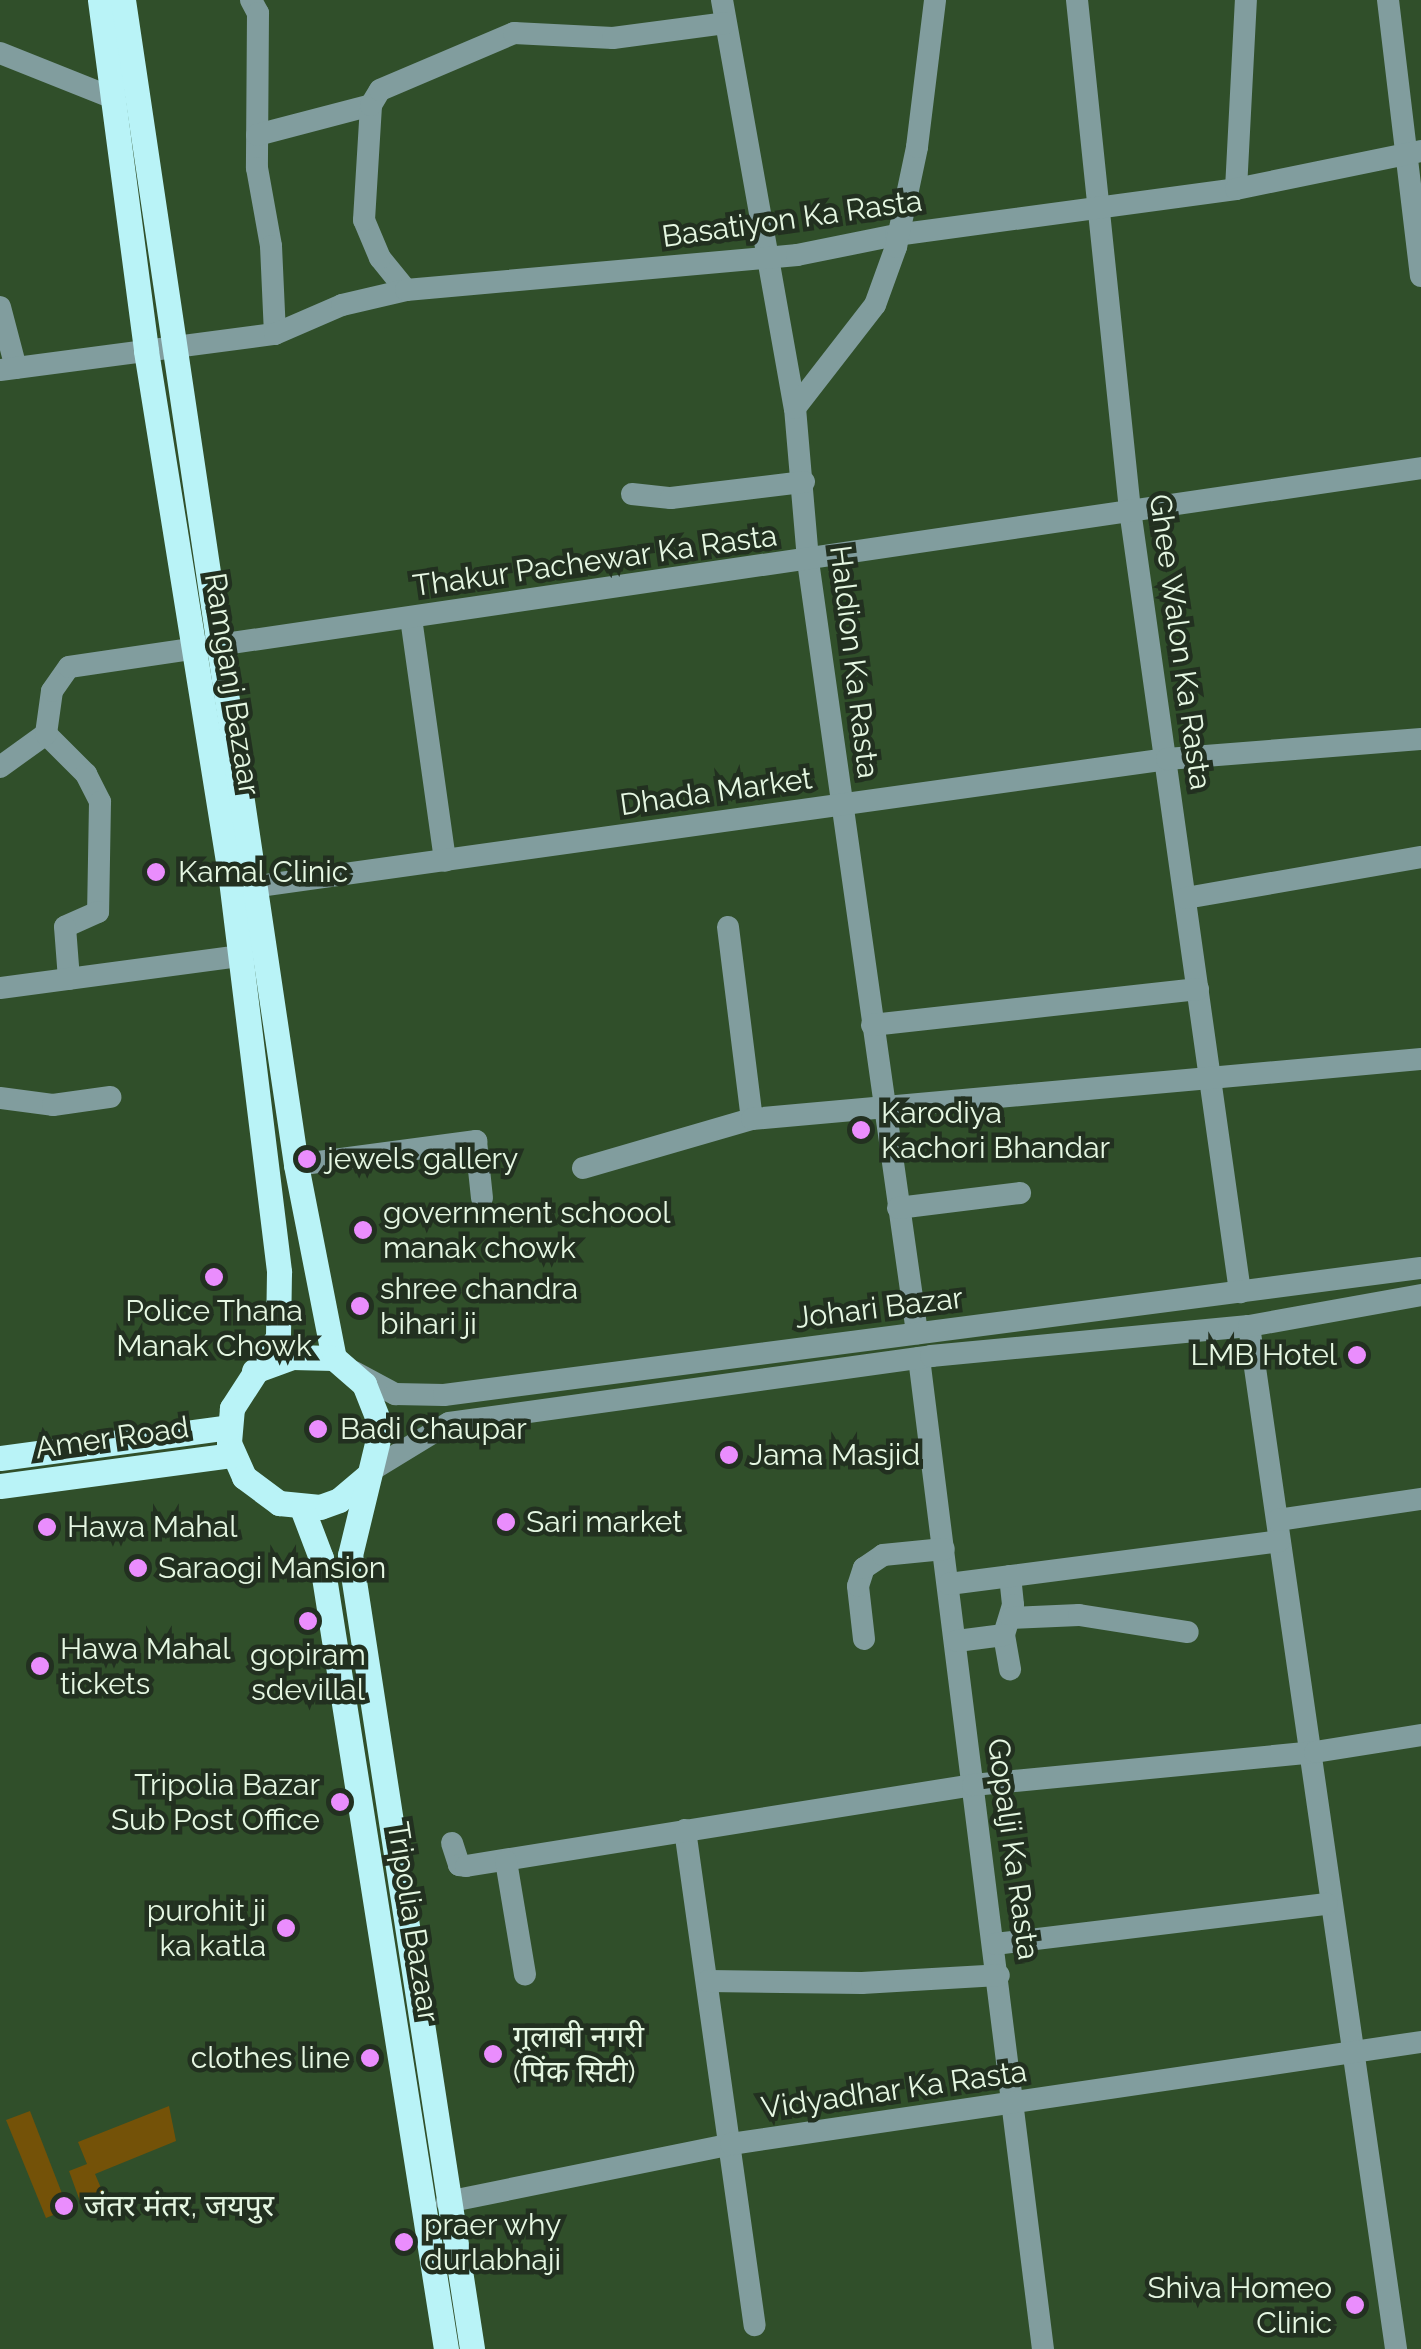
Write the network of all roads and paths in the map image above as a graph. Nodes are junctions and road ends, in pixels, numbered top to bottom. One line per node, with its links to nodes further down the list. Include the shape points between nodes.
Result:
1 (100, 0): 10 (main road, Ramganj Bazaar)
2 (123, 0): 22 (main road, Ramganj Bazaar)
3 (250, 0): 12 (street, via 258,13)
4 (935, 0): 16 (street, via 918,148)
5 (1077, 0): 15 (street, Ghee Walon Ka Rasta)
6 (1246, 0): 14 (street)
7 (1388, 0): 13 (street)
8 (724, 11): 11 (street, via 613,38 533,32 499,37 380,90); 17 (street, Haldion Ka Rasta)
9 (0, 53): 10 (street)
10 (112, 98): 23 (main road, Ramganj Bazaar)
11 (371, 105): 12 (street); 19 (street, via 364,220 380,258)
12 (258, 134): 21 (street)
13 (1414, 152): 14 (street, Basatiyon Ka Rasta); 18 (street)
14 (1236, 189): 15 (street, Basatiyon Ka Rasta)
15 (1095, 209): 16 (street, Basatiyon Ka Rasta); 29 (street, Ghee Walon Ka Rasta)
16 (896, 235): 17 (street, Basatiyon Ka Rasta); 25 (street, via 875,306)
17 (766, 257): 19 (street, Basatiyon Ka Rasta); 25 (street, Haldion Ka Rasta)
18 (1421, 276)
19 (406, 290): 21 (street, Basatiyon Ka Rasta, via 342,305)
20 (0, 307): 24 (street)
21 (275, 334): 22 (street, Basatiyon Ka Rasta)
22 (174, 347): 23 (street, Basatiyon Ka Rasta); 32 (main road, Ramganj Bazaar)
23 (146, 351): 24 (street, Basatiyon Ka Rasta); 33 (main road, Ramganj Bazaar)
24 (8, 369)
25 (795, 408): 27 (street, Haldion Ka Rasta)
26 (1421, 468): 29 (street, Thakur Pachewar Ka Rasta)
27 (804, 482): 28 (street, via 672,498); 30 (street, Haldion Ka Rasta)
28 (632, 494)
29 (1130, 510): 30 (street, Thakur Pachewar Ka Rasta); 36 (street, Ghee Walon Ka Rasta)
30 (808, 561): 31 (street, Thakur Pachewar Ka Rasta); 38 (street, Haldion Ka Rasta)
31 (411, 618): 32 (street, Thakur Pachewar Ka Rasta); 40 (street)
32 (220, 646): 33 (street, Thakur Pachewar Ka Rasta); 41 (main road, Ramganj Bazaar)
33 (192, 650): 34 (street, Thakur Pachewar Ka Rasta, via 69,667 52,691); 45 (main road, Ramganj Bazaar)
34 (46, 734): 37 (street); 46 (street, via 86,774 100,802 98,912 66,928)
35 (1421, 739): 36 (street, Dhada Market)
36 (1167, 760): 38 (street, Dhada Market); 42 (street, Ghee Walon Ka Rasta)
37 (0, 767)
38 (842, 804): 40 (street, Dhada Market); 49 (street, Haldion Ka Rasta)
39 (1421, 856): 42 (street)
40 (444, 861): 41 (street, Dhada Market)
41 (259, 886): 44 (main road, Ramganj Bazaar)
42 (1186, 898): 48 (street, Ghee Walon Ka Rasta)
43 (728, 927): 55 (street)
44 (268, 952): 45 (street); 56 (main road, Ramganj Bazaar)
45 (240, 956): 46 (street); 68 (main road, Ramganj Bazaar, via 282,1305 278,1337)
46 (69, 978): 47 (street)
47 (0, 988)
48 (1198, 988): 49 (street); 51 (street, Ghee Walon Ka Rasta)
49 (872, 1025): 54 (street, Haldion Ka Rasta)
50 (1421, 1059): 51 (street)
51 (1212, 1077): 54 (street); 62 (street, Ghee Walon Ka Rasta)
52 (110, 1097): 53 (street, via 54,1106)
53 (0, 1098)
54 (884, 1110): 55 (street); 60 (street, Haldion Ka Rasta)
55 (752, 1119): 57 (street)
56 (296, 1165): 59 (street, via 476,1141); 67 (main road, Ramganj Bazaar)
57 (583, 1168)
58 (1020, 1193): 60 (street)
59 (482, 1198)
60 (898, 1208): 65 (street, Haldion Ka Rasta)
61 (1421, 1268): 62 (street, Johari Bazar)
62 (1240, 1292): 65 (street, Johari Bazar)
63 (1421, 1295): 64 (street, Johari Bazar)
64 (1248, 1326): 66 (street, Johari Bazar); 76 (street)
65 (917, 1333): 67 (street, Johari Bazar, via 444,1395 394,1394)
66 (919, 1358): 72 (street, Johari Bazar, via 449,1423); 77 (street, Gopalji Ka Rasta)
67 (342, 1364): 68 (main road, via 292,1356); 72 (main road, via 376,1404 381,1427)
68 (254, 1372): 69 (main road)
69 (229, 1427): 70 (main road); 71 (main road, Amer Road)
70 (233, 1455): 73 (main road, Amer Road); 75 (main road, via 260,1493)
71 (0, 1458)
72 (370, 1473): 75 (main road, via 340,1500); 100 (main road, Tripolia Bazaar, via 350,1555)
73 (0, 1486)
74 (1421, 1500): 76 (street)
75 (302, 1508): 100 (main road, Tripolia Bazaar, via 321,1558)
76 (1278, 1530): 78 (street); 86 (street)
77 (944, 1550): 79 (street, Gopalji Ka Rasta); 82 (street, via 883,1555 864,1568 858,1586)
78 (1010, 1576): 79 (street); 80 (street)
79 (949, 1584): 83 (street, Gopalji Ka Rasta)
80 (1008, 1627): 81 (street, via 1079,1615); 83 (street); 84 (street)
81 (1188, 1632)
82 (864, 1639)
83 (956, 1642): 87 (street, Gopalji Ka Rasta)
84 (1010, 1669)
85 (1421, 1735): 86 (street)
86 (1315, 1752): 87 (street); 91 (street)
87 (973, 1785): 88 (street); 92 (street, Gopalji Ka Rasta)
88 (686, 1830): 90 (street); 95 (street)
89 (452, 1843): 90 (street, via 459,1865)
90 (506, 1861): 93 (street)
91 (1327, 1904): 92 (street); 97 (street)
92 (995, 1944): 94 (street, Gopalji Ka Rasta)
93 (525, 1974)
94 (1000, 1974): 95 (street, via 862,1983); 98 (street, Gopalji Ka Rasta)
95 (708, 1981): 99 (street)
96 (1421, 2042): 97 (street, Vidyadhar Ka Rasta)
97 (1352, 2052): 98 (street, Vidyadhar Ka Rasta); 105 (street)
98 (1016, 2102): 99 (street, Vidyadhar Ka Rasta); 104 (street, Gopalji Ka Rasta)
99 (731, 2144): 100 (street, Vidyadhar Ka Rasta); 101 (street)
100 (435, 2205): 102 (main road, Tripolia Bazaar); 103 (main road, Tripolia Bazaar)
101 (754, 2325)
102 (446, 2349)
103 (472, 2349)
104 (1043, 2349)
105 (1396, 2349)

